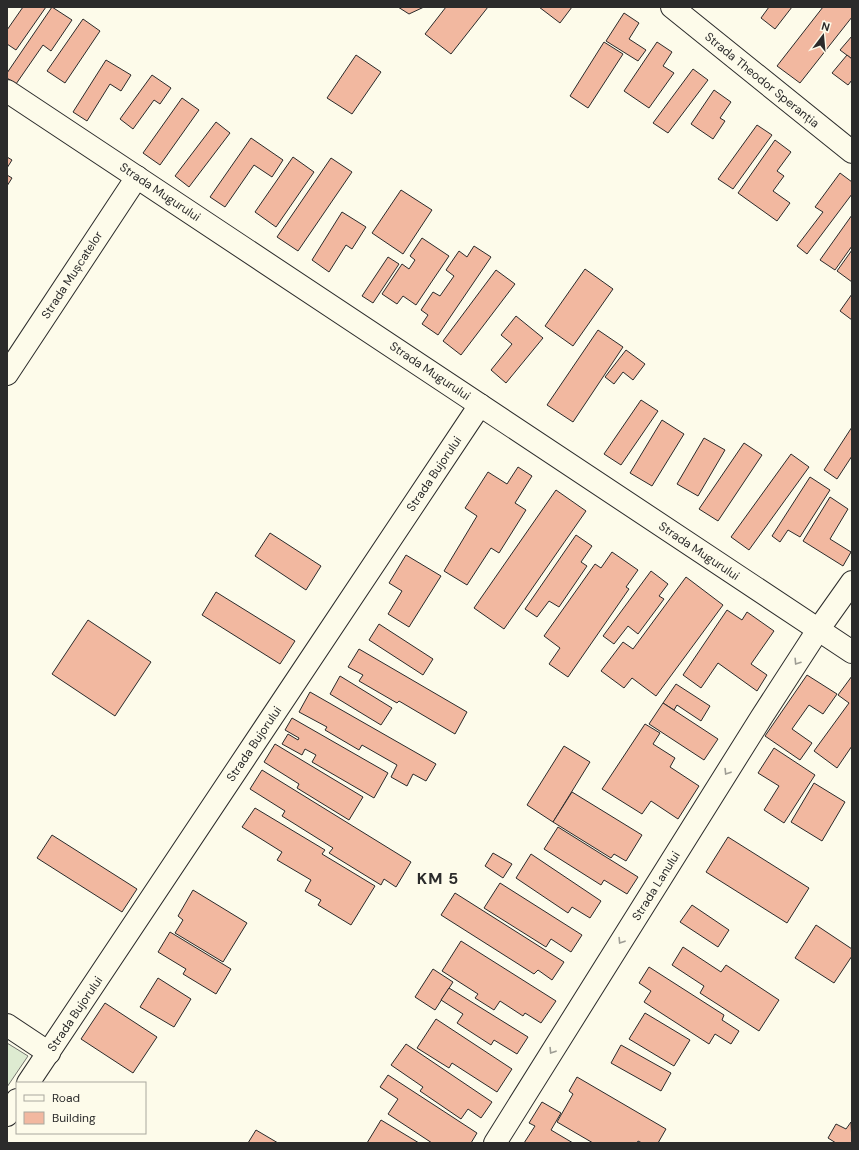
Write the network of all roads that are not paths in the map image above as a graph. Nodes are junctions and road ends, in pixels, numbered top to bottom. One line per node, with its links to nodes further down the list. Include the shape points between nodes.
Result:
1 (672, 7): 3 (street, Strada Theodor Speranția)
2 (7, 91): 4 (street, Strada Mugurului)
3 (852, 152)
4 (137, 177): 5 (street, Strada Mușcatelor); 6 (street, Strada Mugurului)
5 (7, 374)
6 (480, 405): 8 (street, Strada Mugurului); 11 (street, Strada Bujorului)
7 (852, 582): 8 (street, Strada Lanului)
8 (818, 630): 9 (street, Strada Mugurului); 15 (street, Strada Lanului, one-way to 15)
9 (852, 652)
10 (7, 1025): 11 (street)
11 (49, 1052): 12 (street, Strada Bujorului)
12 (29, 1082)
13 (16, 1102): 14 (street)
14 (7, 1115)
15 (494, 1143)

